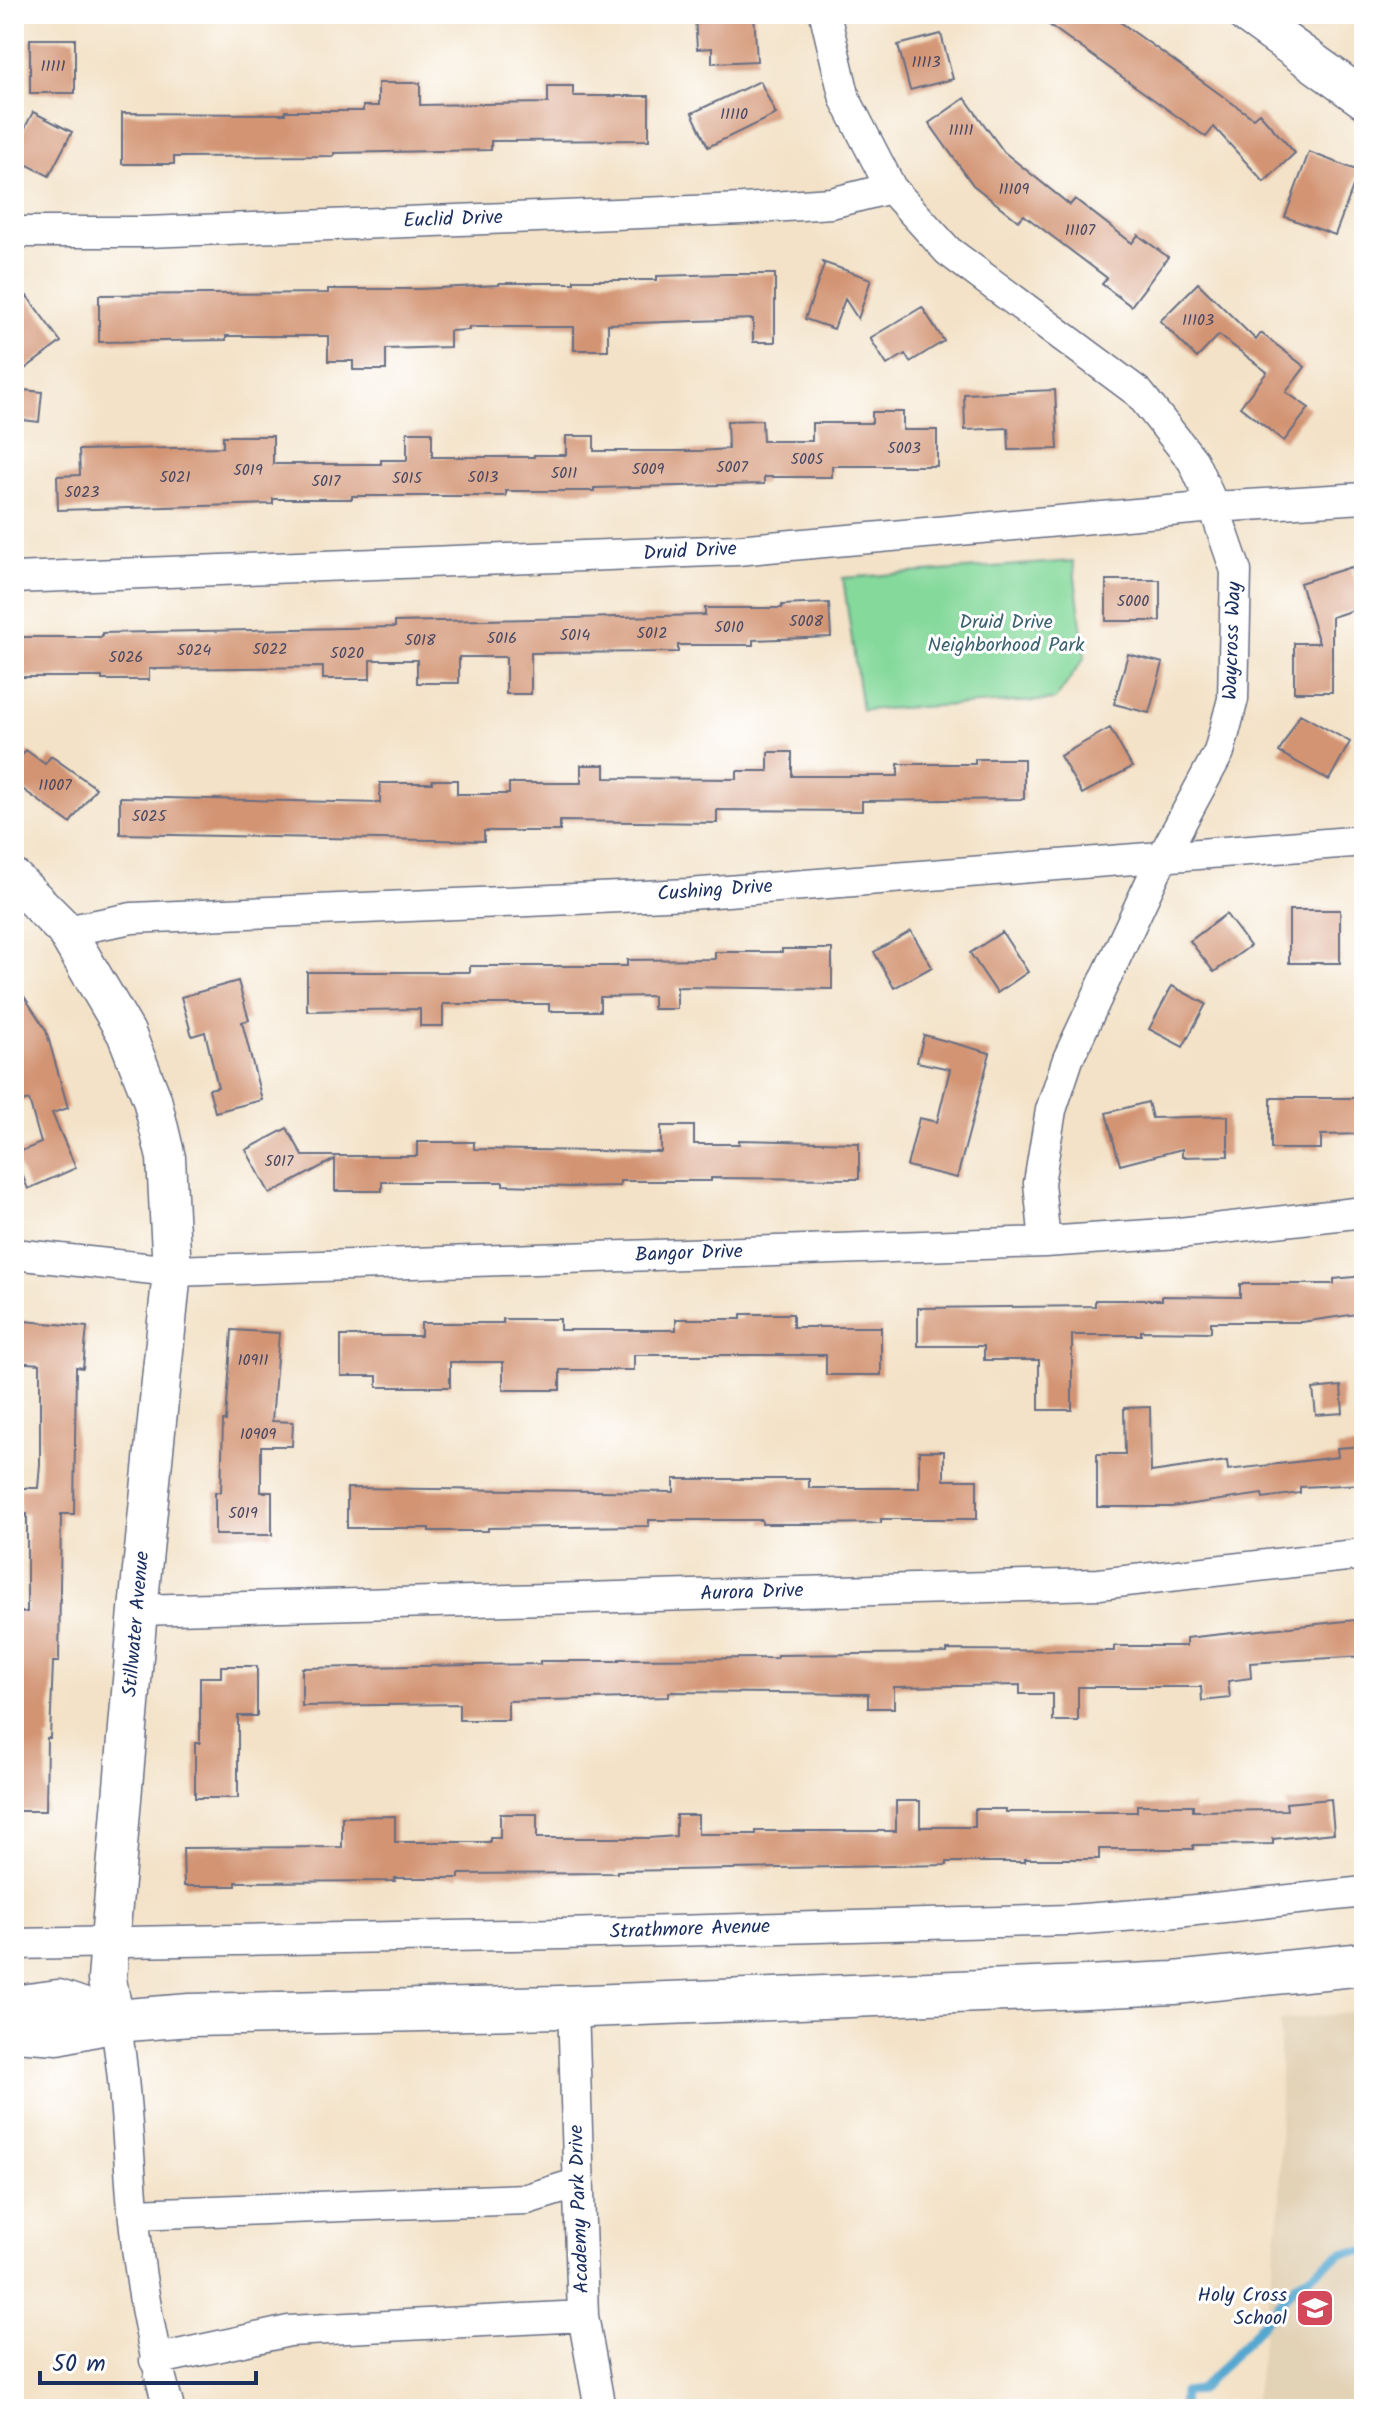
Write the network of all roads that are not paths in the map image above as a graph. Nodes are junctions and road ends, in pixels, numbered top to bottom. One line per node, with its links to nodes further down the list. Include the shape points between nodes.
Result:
1 (825, 14): 4 (street, Waycross Way, via 845,99)
2 (1246, 14): 3 (street)
3 (1364, 99)
4 (891, 188): 5 (street, Euclid Drive, via 831,203 743,209 146,232); 7 (street, Waycross Way, via 948,251 1139,393 1193,461)
5 (14, 232)
6 (1364, 498): 7 (street, Druid Drive)
7 (1214, 507): 8 (street, Druid Drive, via 737,550); 10 (street, Waycross Way, via 1236,571 1233,699 1219,752)
8 (14, 578)
9 (1364, 841): 10 (street, Cushing Drive)
10 (1162, 858): 12 (street, Cushing Drive, via 689,894 132,918); 14 (street, Waycross Way, via 1068,1059 1051,1110 1039,1183)
11 (14, 879): 12 (street, Stillwater Avenue)
12 (66, 931): 16 (street, Stillwater Avenue, via 126,1033 152,1099 166,1158)
13 (1364, 1212): 14 (street, Bangor Drive)
14 (1045, 1242): 16 (street, Bangor Drive)
15 (14, 1254): 16 (street, Bangor Drive)
16 (172, 1271): 18 (street, Stillwater Avenue)
17 (1364, 1554): 18 (street, Aurora Drive, via 1099,1584)
18 (138, 1610): 20 (street, Stillwater Avenue)
19 (1364, 1892): 20 (street, Strathmore Avenue, via 1070,1920)
20 (110, 1940): 21 (street, Strathmore Avenue); 25 (street, Stillwater Avenue, via 107,1980)
21 (14, 1944)
22 (1364, 1964): 24 (main road, via 1159,1983)
23 (14, 2007): 25 (main road, via 58,2001)
24 (573, 2007): 25 (main road); 27 (street, Academy Park Drive)
25 (115, 2021): 26 (main road, via 58,2033); 28 (street, Stillwater Avenue)
26 (14, 2030)
27 (579, 2183): 28 (street, via 527,2199); 29 (street, Academy Park Drive)
28 (134, 2214): 30 (street, Stillwater Avenue)
29 (583, 2316): 30 (street, via 289,2331); 32 (street, Academy Park Drive)
30 (155, 2360): 31 (street, Stillwater Avenue)
31 (169, 2409)
32 (600, 2409)

